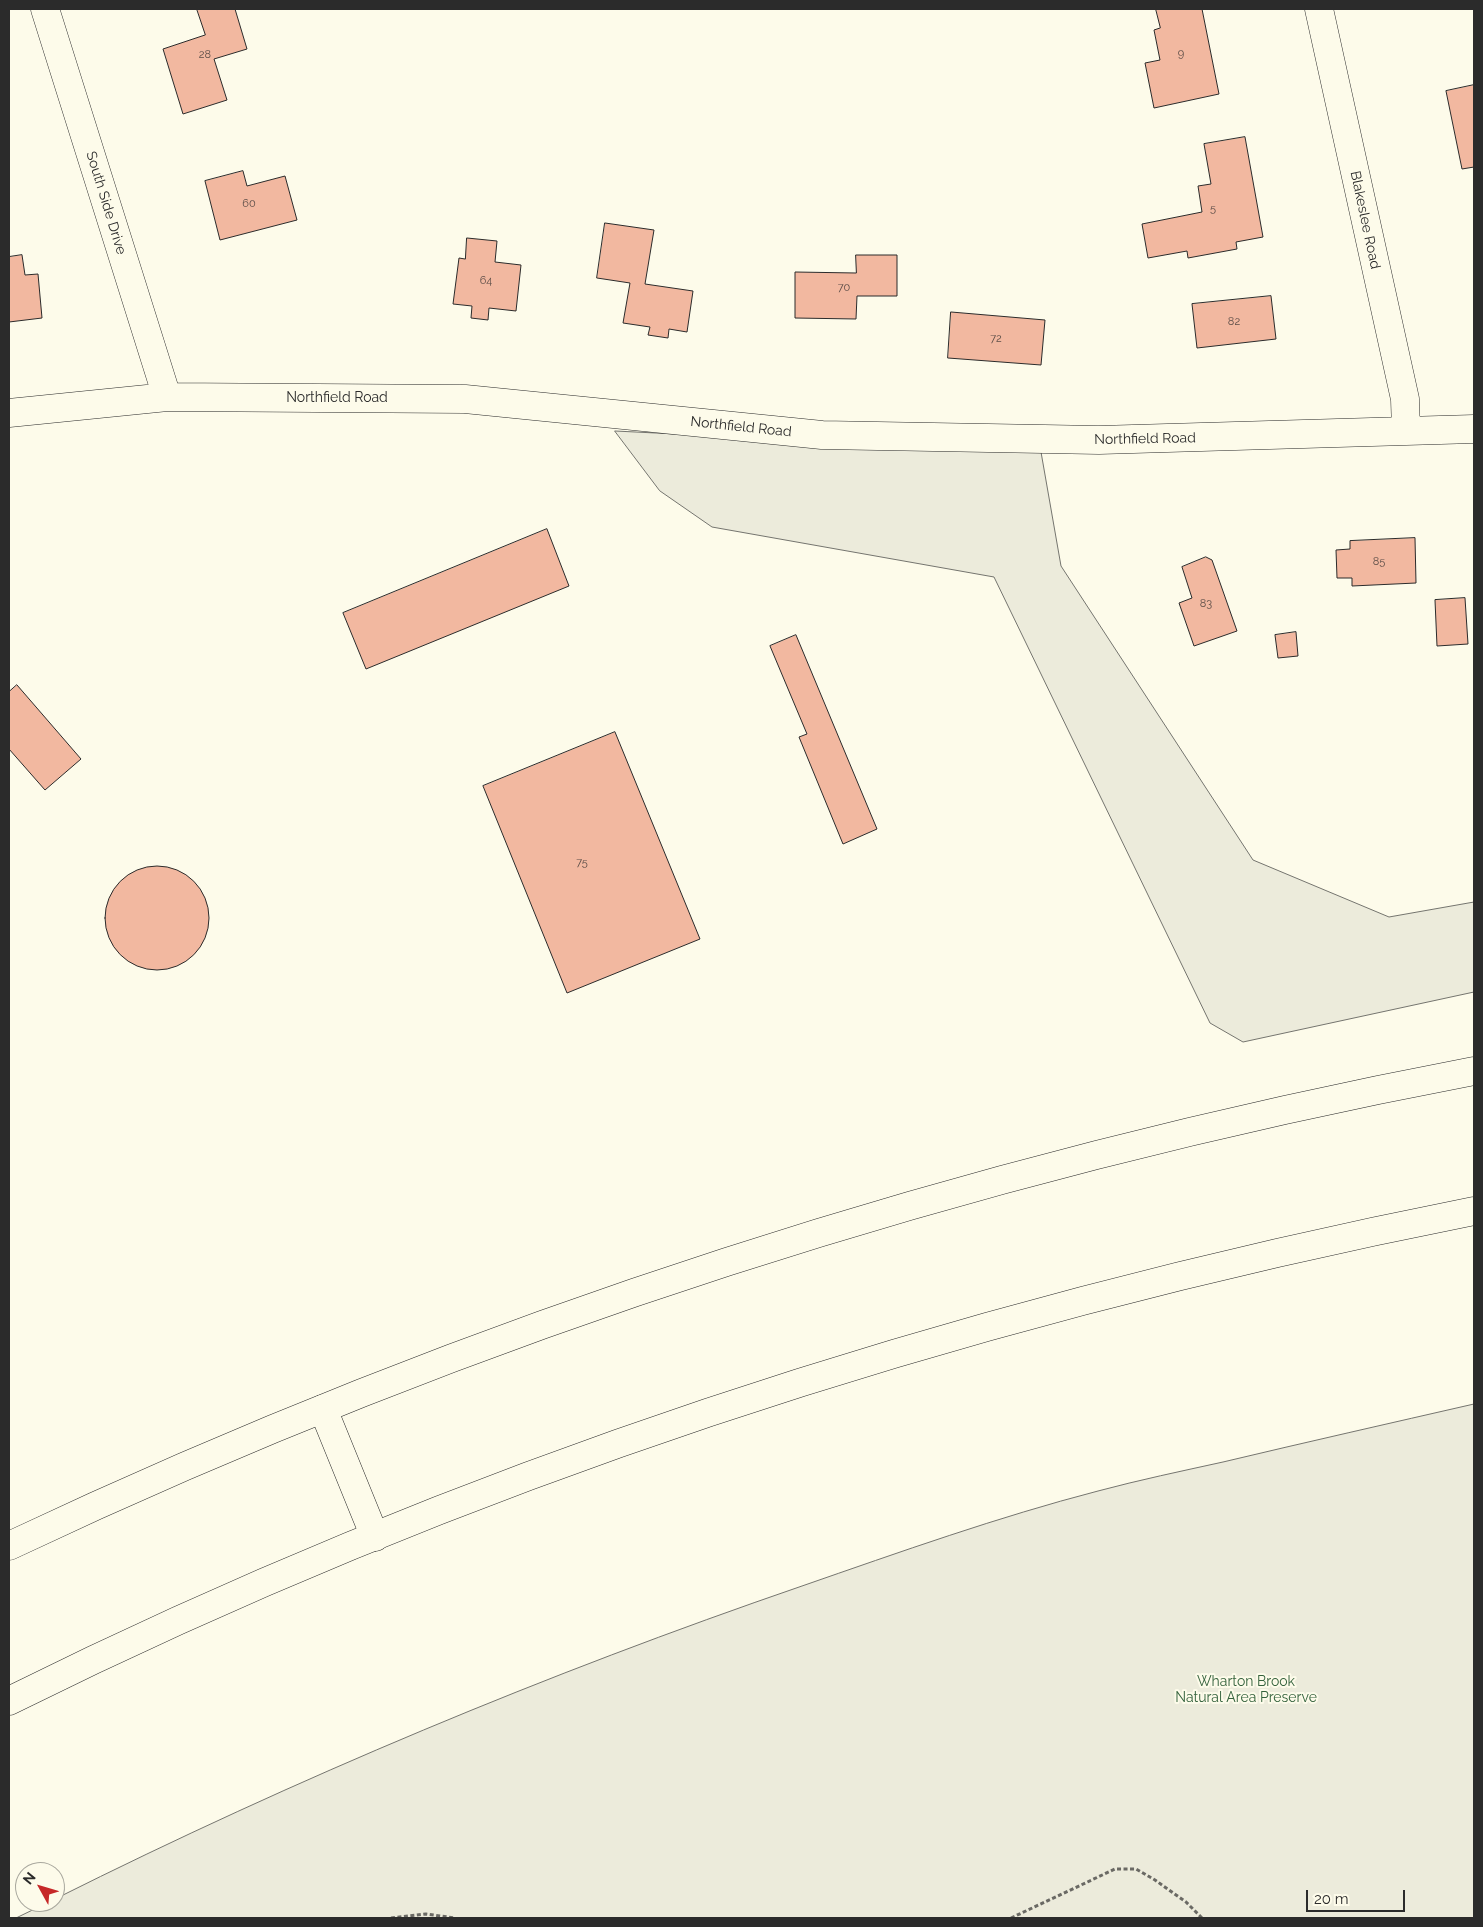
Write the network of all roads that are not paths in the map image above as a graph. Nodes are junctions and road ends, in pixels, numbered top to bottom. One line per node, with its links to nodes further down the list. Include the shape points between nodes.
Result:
1 (46, 9): 3 (main road, South Side Drive)
2 (1319, 9): 6 (main road, Blakeslee Road, via 1405,399)
3 (166, 397): 4 (main road, Northfield Road); 6 (main road, Northfield Road, via 464,399 822,435 1099,440)
4 (9, 413)
5 (1474, 429): 6 (main road, Northfield Road)
6 (1406, 431)
7 (1474, 1071): 9 (main road, via 1147,1142 899,1209 614,1299)
8 (1474, 1211): 10 (main road, via 1222,1266 942,1340 639,1437)
9 (323, 1408): 10 (main road); 11 (main road)
10 (375, 1537): 12 (main road, via 286,1573)
11 (9, 1546)
12 (9, 1701)

